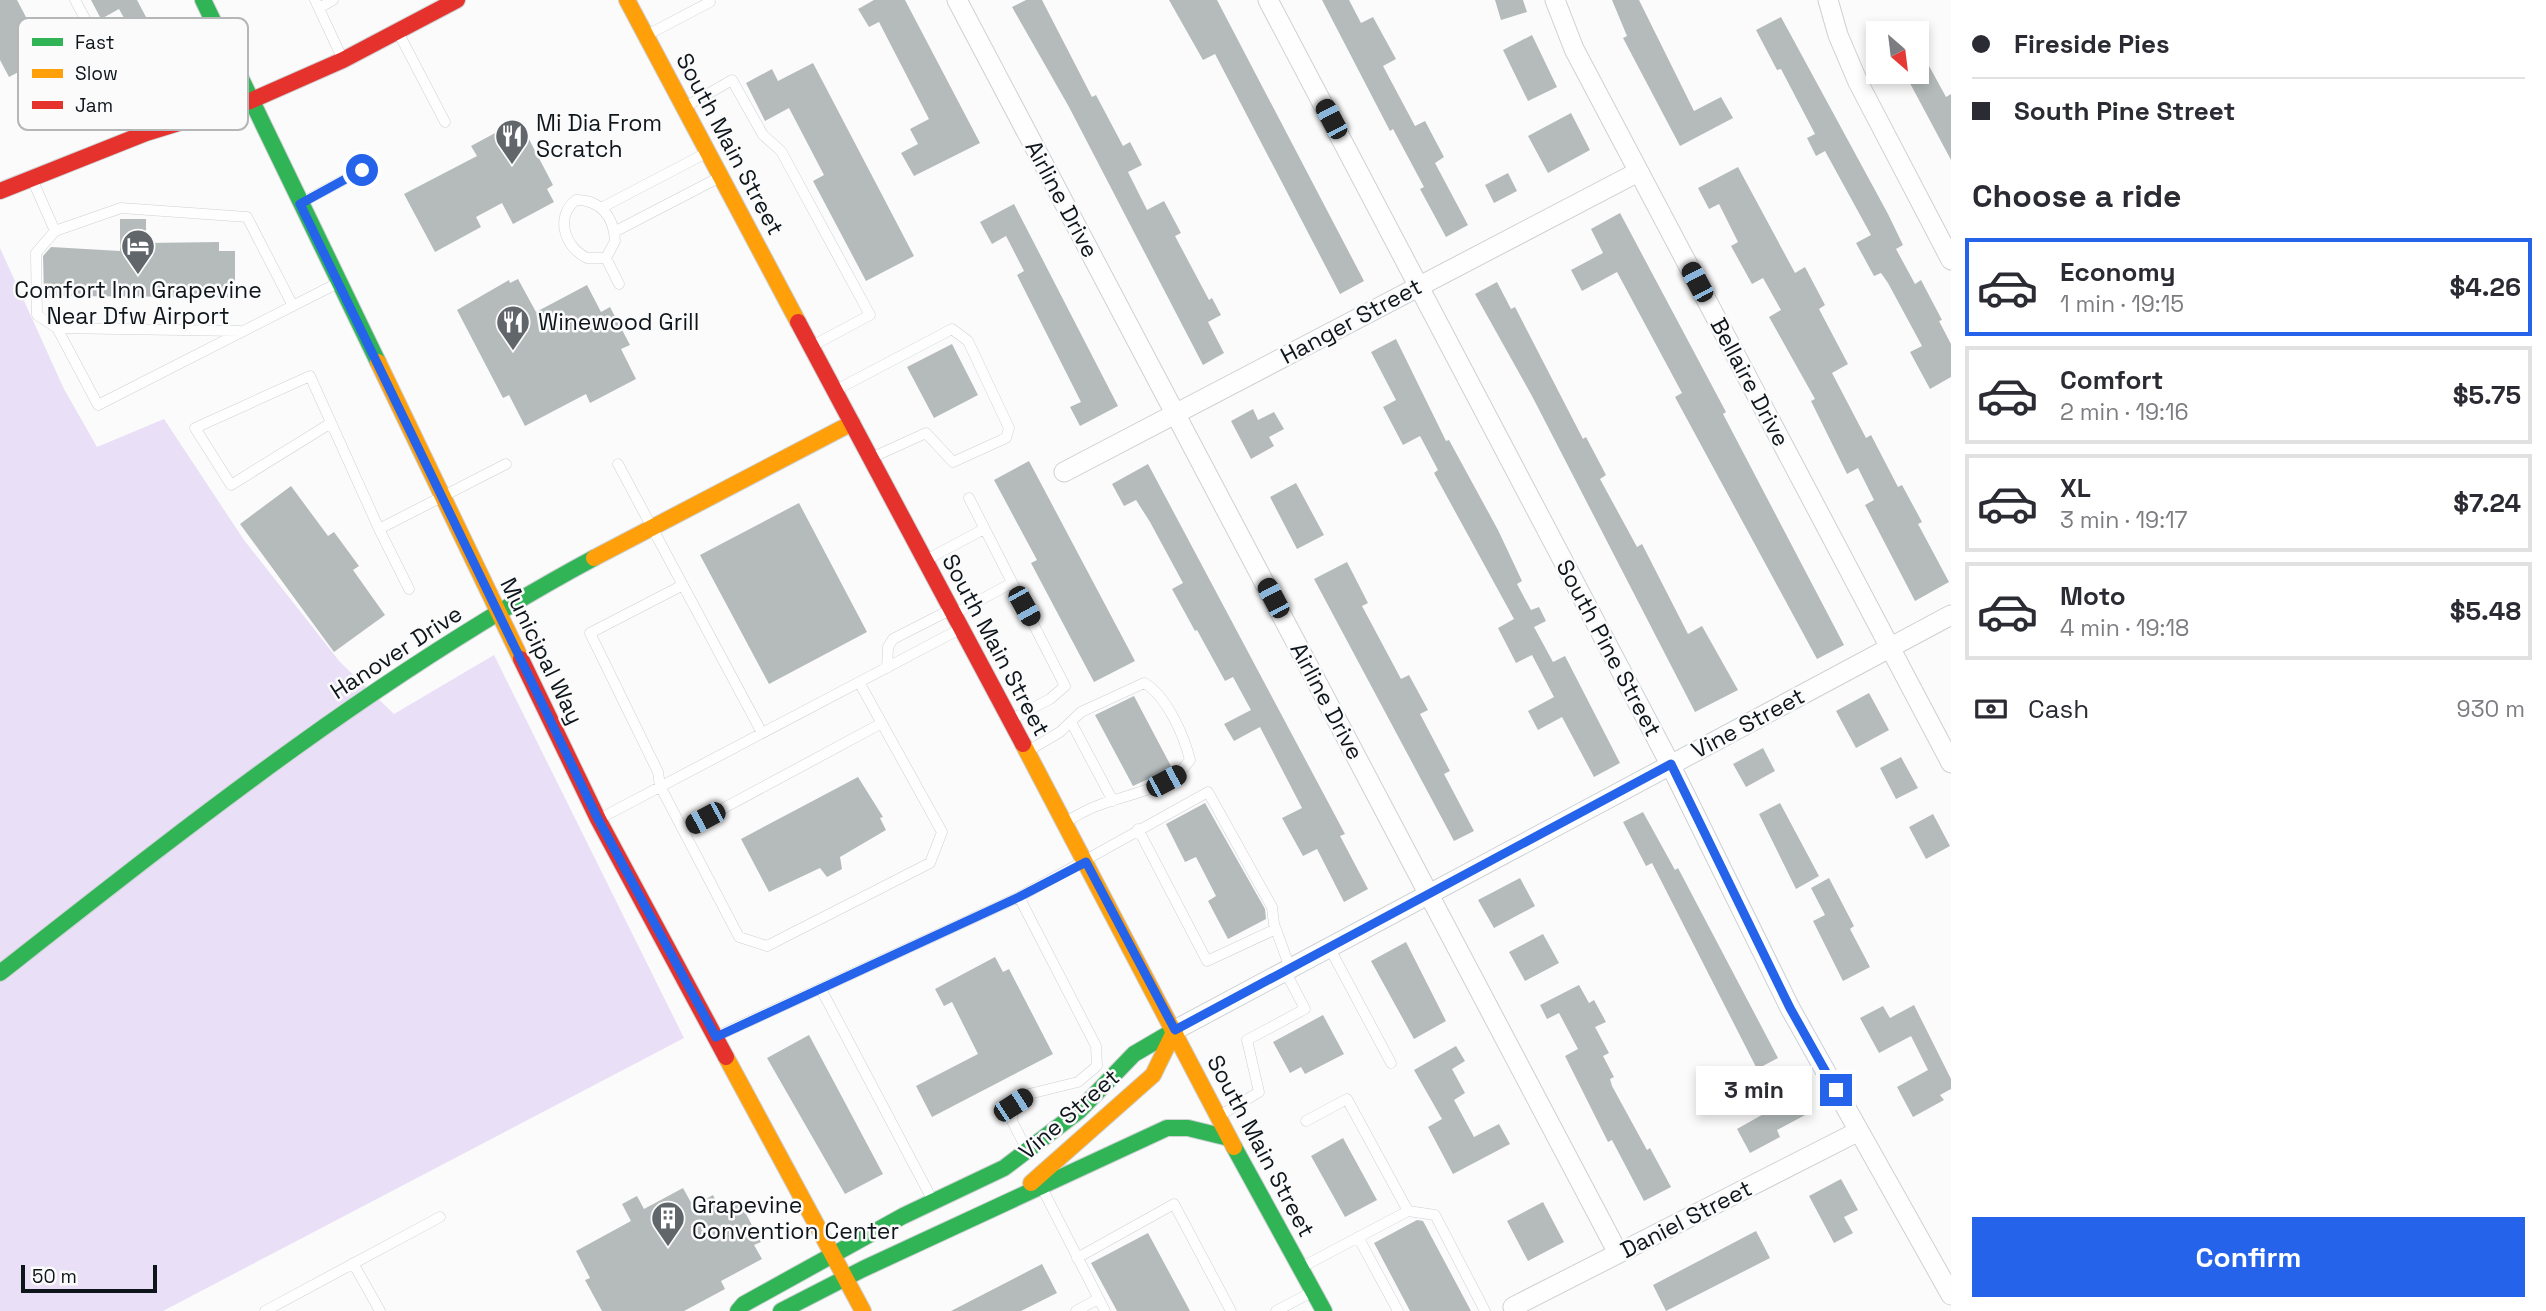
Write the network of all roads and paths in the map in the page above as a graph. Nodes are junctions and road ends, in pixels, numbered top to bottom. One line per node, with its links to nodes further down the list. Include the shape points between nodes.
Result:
1 (75, 0): 12 (lane)
2 (203, 0): 13 (street, Municipal Way)
3 (334, 0): 11 (lane)
4 (457, 0): 14 (street)
5 (627, 0): 15 (street, South Main Street)
6 (709, 0): 15 (lane)
7 (957, 0): 44 (street, Airline Drive)
8 (1268, 0): 38 (street, South Pine Street)
9 (1555, 0): 26 (street, Bellaire Drive, via 1574,49)
10 (1828, 0): 35 (street, via 1858,82)
11 (317, 4): 16 (lane)
12 (85, 18)
13 (211, 18)
14 (398, 32): 16 (street); 20 (lane)
15 (646, 36): 19 (street, South Main Street)
16 (343, 60): 18 (street)
17 (248, 98): 18 (street, Municipal Way)
18 (250, 102): 30 (street, Municipal Way)
19 (684, 107): 24 (street, South Main Street); 42 (lane, via 732,80 763,135 781,151 870,315)
20 (445, 122)
21 (144, 130): 23 (lane)
22 (156, 130): 23 (street)
23 (146, 133): 28 (street)
24 (708, 152): 27 (street, South Main Street); 31 (lane)
25 (362, 170): 30 (lane)
26 (1638, 172): 38 (street, Hanger Street); 63 (street, Bellaire Drive)
27 (721, 177): 33 (lane); 42 (street, South Main Street)
28 (32, 178): 29 (street); 32 (lane)
29 (0, 191)
30 (300, 204): 36 (street, Municipal Way)
31 (601, 208): 33 (lane); 34 (lane, via 576,200 563,220 568,240 581,255)
32 (55, 231): 39 (lane, via 121,208 247,218); 40 (lane, via 36,253 36,290 37,315)
33 (614, 232): 34 (lane, via 614,246)
34 (607, 258): 37 (lane)
35 (1951, 260)
36 (338, 283): 39 (lane); 51 (street, Municipal Way)
37 (619, 284)
38 (1419, 286): 44 (street, Hanger Street); 72 (street, South Pine Street)
39 (293, 306): 41 (lane)
40 (57, 328): 41 (lane); 41 (lane, via 98,405)
41 (244, 331)
42 (811, 346): 43 (street, South Main Street)
43 (835, 391): 45 (street, South Main Street); 47 (lane, via 952,329 968,341 1009,428 1006,438 953,462 926,433)
44 (1175, 414): 50 (street, Hanger Street); 80 (street, Airline Drive)
45 (852, 422): 47 (street, South Main Street); 53 (street, Hanover Drive)
46 (331, 423): 46 (lane, via 310,376 195,428 231,485); 54 (lane)
47 (871, 458): 56 (street, South Main Street)
48 (506, 464): 51 (lane)
49 (618, 464): 53 (lane)
50 (1064, 472)
51 (443, 498): 54 (lane); 60 (street, Municipal Way)
52 (969, 498): 55 (lane)
53 (653, 528): 58 (lane); 60 (street, Hanover Drive)
54 (379, 529): 59 (lane)
55 (985, 529): 56 (lane); 57 (lane)
56 (925, 561): 62 (street, South Main Street)
57 (1012, 583): 62 (lane); 66 (lane, via 1065,686)
58 (683, 584): 69 (lane); 73 (lane, via 590,633 658,772)
59 (409, 589)
60 (498, 612): 75 (street, Municipal Way); 85 (street, Hanover Drive, via 421,659 271,763)
61 (1951, 615): 63 (street, Vine Street)
62 (955, 617): 64 (lane); 64 (lane, via 893,639); 66 (street, South Main Street)
63 (1891, 647): 71 (street, Bellaire Drive); 72 (street, Vine Street)
64 (887, 668): 65 (lane)
65 (859, 682): 68 (lane); 69 (lane)
66 (1010, 720): 70 (street, South Main Street)
67 (1070, 722): 70 (lane); 74 (lane); 74 (lane, via 1081,712 1144,684 1156,690 1186,743 1190,760 1181,773)
68 (882, 723): 78 (lane); 78 (lane, via 942,832 930,863 767,946 739,937)
69 (762, 733): 73 (lane)
70 (1027, 751): 76 (street, South Main Street)
71 (1951, 762)
72 (1671, 764): 80 (street, Vine Street); 92 (street, South Pine Street, via 1790,1008)
73 (660, 786): 75 (lane); 78 (lane)
74 (1113, 802): 76 (lane)
75 (598, 819): 88 (street, Municipal Way)
76 (1065, 822): 79 (street, South Main Street)
77 (1138, 829): 79 (lane); 82 (lane, via 1208,961); 82 (lane, via 1208,792 1272,907)
78 (683, 830)
79 (1086, 862): 81 (lane); 87 (street, South Main Street)
80 (1429, 894): 83 (street, Vine Street); 101 (street, Airline Drive)
81 (1019, 897): 86 (lane); 94 (lane, via 1096,1046 1097,1066 1078,1083 1029,1094 1013,1105 1012,1121)
82 (1276, 929): 84 (lane)
83 (1329, 947): 84 (street, Vine Street); 89 (lane)
84 (1287, 969): 87 (street, Vine Street); 90 (lane, via 1305,1009 1247,1040 1259,1092)
85 (0, 973)
86 (821, 989): 88 (lane); 96 (lane)
87 (1175, 1030): 90 (street, South Main Street); 94 (street, Vine Street, via 1134,1054 1079,1111); 97 (street, Vine Street, via 1153,1075)
88 (716, 1037): 102 (street, Municipal Way)
89 (1391, 1063)
90 (1218, 1116): 93 (street, South Main Street)
91 (1306, 1121): 98 (lane, via 1347,1099)
92 (1859, 1131): 101 (street, Daniel Street); 108 (street, South Pine Street)
93 (1229, 1138): 95 (street, Vine Street, via 1167,1128); 105 (street, South Main Street)
94 (1028, 1152): 96 (street, Vine Street)
95 (1041, 1188): 97 (street, Vine Street); 103 (lane)
96 (934, 1202): 102 (street, Vine Street)
97 (1009, 1203): 106 (street, Vine Street)
98 (1408, 1211): 100 (lane); 122 (lane, via 1435,1215)
99 (440, 1217): 104 (lane)
100 (1358, 1237): 105 (lane); 121 (lane)
101 (1618, 1253): 110 (street, Daniel Street)
102 (833, 1255): 106 (street, Municipal Way); 113 (street, Vine Street)
103 (1077, 1258): 109 (lane); 118 (lane, via 1174,1204)
104 (353, 1263): 111 (lane); 112 (lane)
105 (1301, 1267): 107 (street, South Main Street)
106 (845, 1278): 114 (street, Vine Street); 115 (street, Municipal Way)
107 (1314, 1291): 119 (lane); 120 (street, South Main Street)
108 (1951, 1295)
109 (1098, 1299): 116 (lane); 117 (lane)
110 (1513, 1307)
111 (265, 1311)
112 (380, 1311)
113 (738, 1311)
114 (781, 1311)
115 (863, 1311)
116 (1076, 1311)
117 (1105, 1311)
118 (1231, 1311)
119 (1276, 1311)
120 (1324, 1311)
121 (1398, 1311)
122 (1485, 1311)

